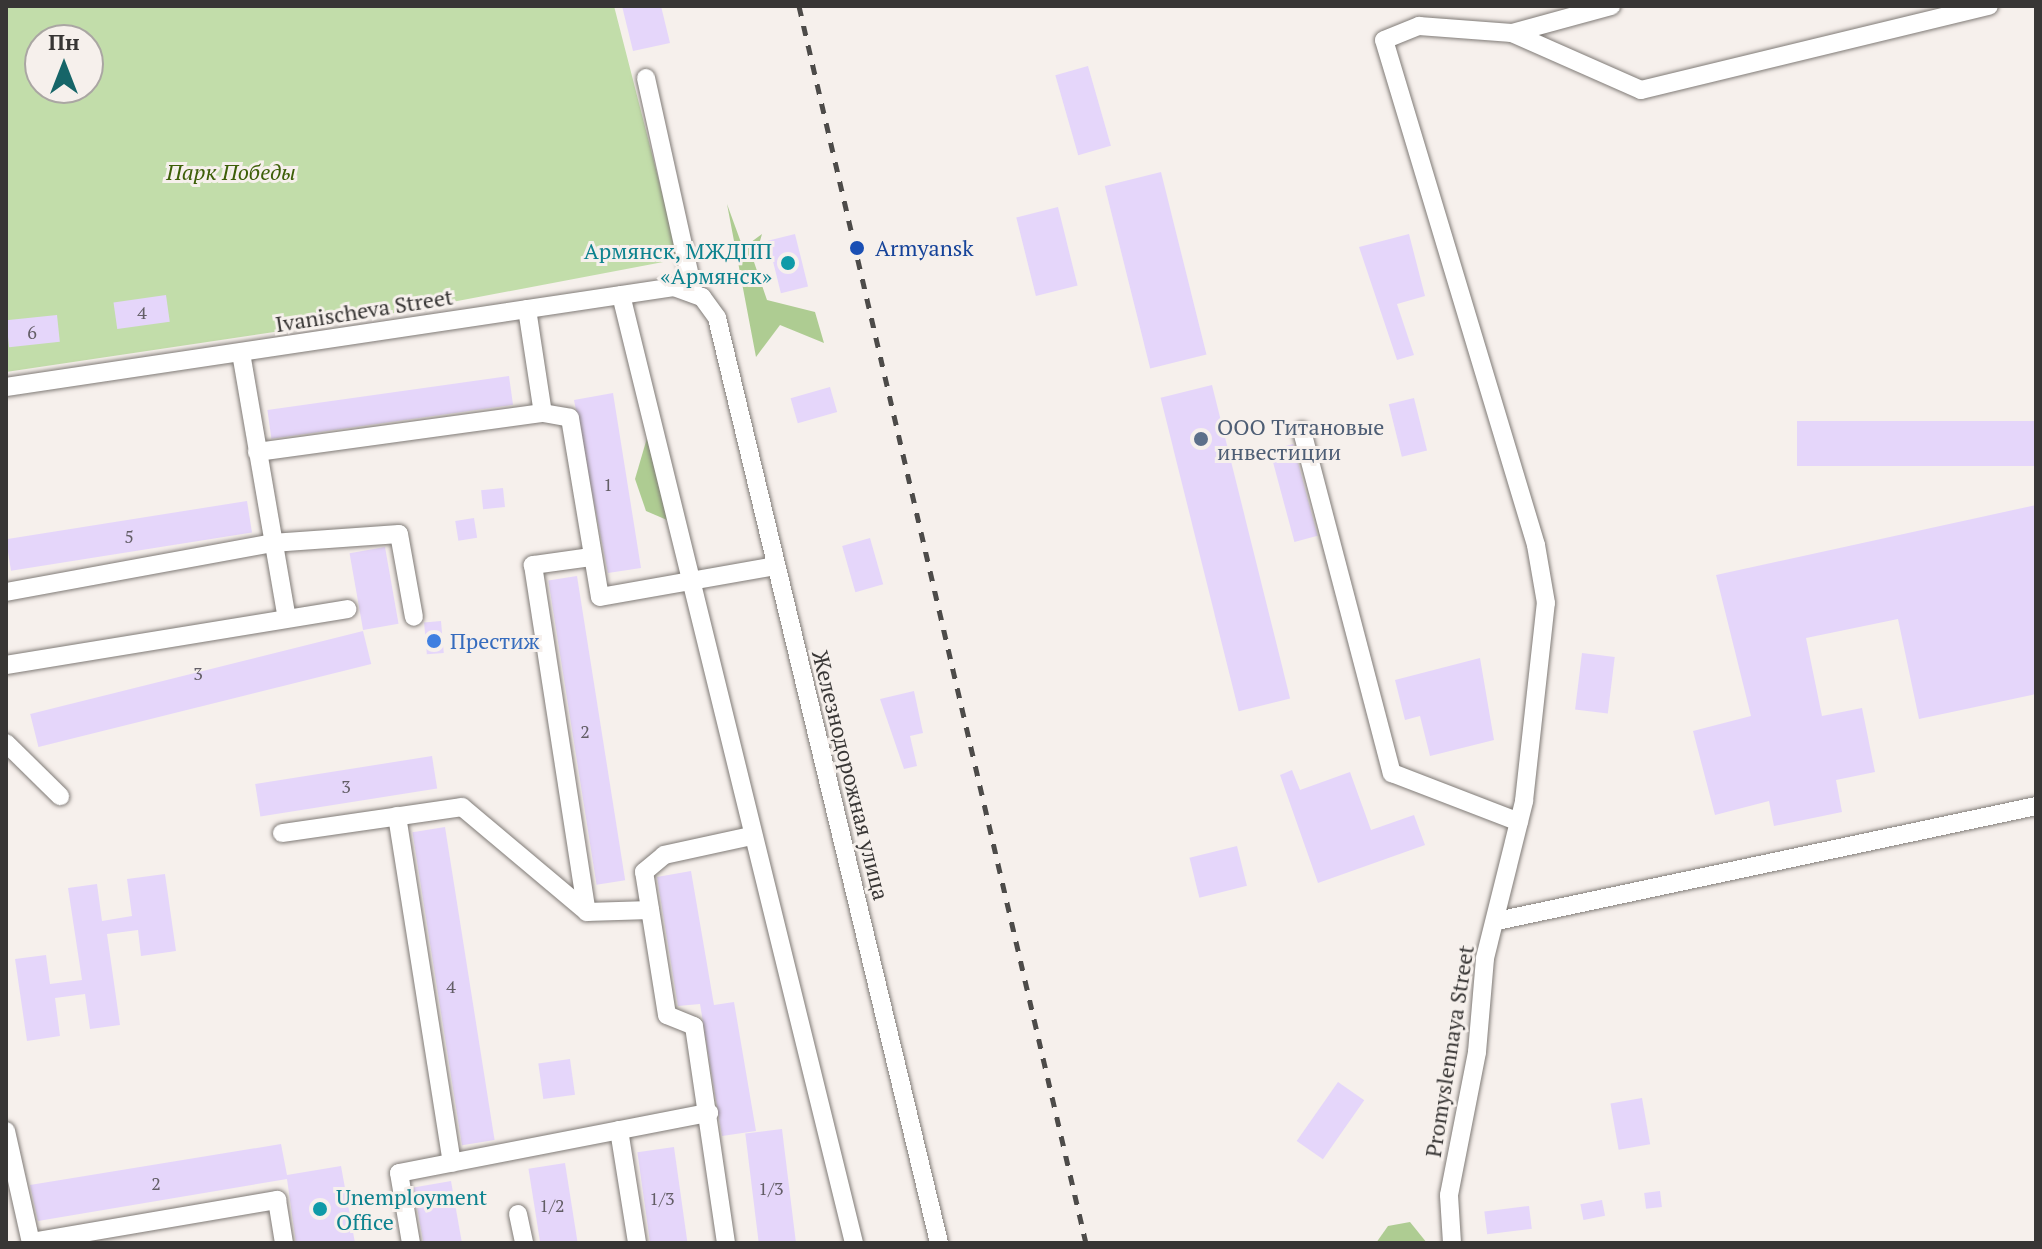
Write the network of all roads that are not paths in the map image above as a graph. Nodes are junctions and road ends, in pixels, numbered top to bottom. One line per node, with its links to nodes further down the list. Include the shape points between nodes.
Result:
1 (1611, 6): 3 (street)
2 (1989, 6): 3 (street, via 1641,90)
3 (1512, 33): 26 (street, Promyslennaya Street, via 1419,26 1384,40 1536,545 1546,603)
4 (646, 78): 5 (street)
5 (694, 294): 6 (street, Ivanischeva Street, via 674,287); 15 (street, Железнодорожная улица, via 717,318)
6 (621, 295): 7 (street, Ivanischeva Street); 16 (street)
7 (527, 309): 8 (street, Ivanischeva Street); 10 (street)
8 (241, 353): 9 (street, Ivanischeva Street); 12 (street)
9 (6, 387)
10 (543, 413): 12 (street); 14 (street, via 570,418)
11 (1302, 431): 26 (street, via 1392,773)
12 (257, 452): 13 (street)
13 (272, 543): 17 (street); 19 (street, via 399,534); 20 (street)
14 (591, 557): 16 (street, via 600,597); 30 (street, via 533,565)
15 (776, 566): 16 (street); 44 (street, Железнодорожная улица)
16 (692, 583): 28 (street)
17 (6, 592)
18 (347, 609): 20 (street)
19 (414, 617)
20 (287, 618): 21 (street)
21 (6, 665)
22 (6, 743): 23 (street)
23 (60, 796)
24 (2036, 806): 31 (street)
25 (397, 816): 27 (street); 30 (street, via 462,807); 35 (street)
26 (1519, 822): 31 (street, Promyslennaya Street)
27 (282, 833)
28 (751, 836): 29 (street, via 650,861 644,872); 43 (street)
29 (650, 910): 30 (street); 32 (street, via 667,1015 694,1026)
30 (587, 912)
31 (1497, 921): 45 (street, Promyslennaya Street, via 1485,958 1477,1052 1449,1195)
32 (709, 1113): 33 (street); 42 (street)
33 (619, 1130): 35 (street); 41 (street)
34 (6, 1131): 37 (street)
35 (452, 1163): 39 (street, via 399,1173)
36 (518, 1214): 40 (street)
37 (31, 1242): 38 (street, via 277,1200)
38 (284, 1243)
39 (411, 1243)
40 (524, 1243)
41 (637, 1243)
42 (726, 1243)
43 (854, 1243)
44 (939, 1243)
45 (1452, 1243)

